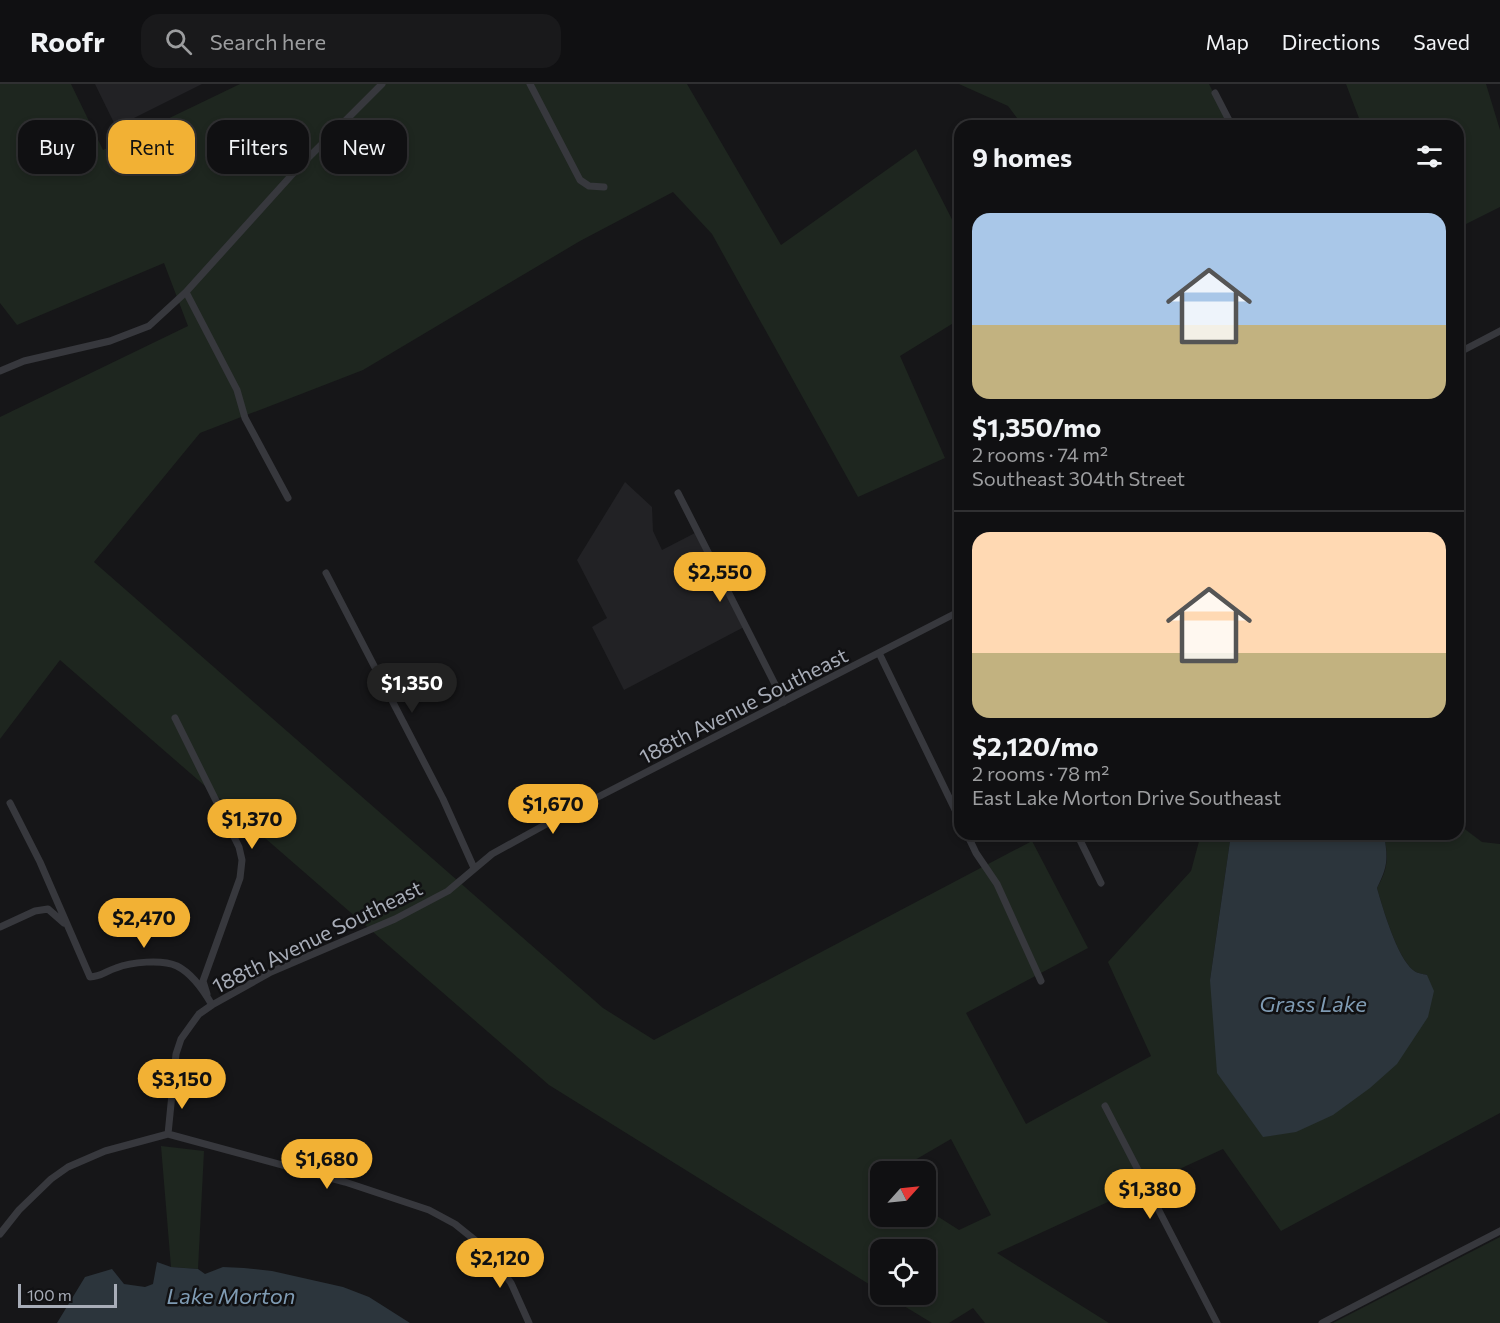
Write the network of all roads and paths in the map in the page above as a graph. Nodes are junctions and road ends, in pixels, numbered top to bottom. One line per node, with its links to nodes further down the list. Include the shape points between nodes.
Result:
1 (382, 84): 6 (street, via 298,168)
2 (530, 84): 5 (street, via 580,180 589,186)
3 (1215, 93): 4 (street)
4 (1229, 120)
5 (604, 187)
6 (186, 292): 9 (street, via 149,326 110,341 24,361); 11 (street, via 237,390 245,418)
7 (1499, 334): 8 (street)
8 (1464, 349)
9 (0, 371)
10 (678, 493): 15 (street)
11 (288, 498)
12 (326, 573): 21 (street, via 443,799)
13 (954, 614): 14 (street, 188th Avenue Southeast)
14 (879, 653): 15 (street, 188th Avenue Southeast); 18 (street)
15 (784, 702): 21 (street, 188th Avenue Southeast, via 561,816)
16 (175, 718): 26 (street, via 242,860 240,878 203,981)
17 (10, 803): 23 (street)
18 (954, 808)
19 (970, 840): 25 (street, via 997,884)
20 (1080, 840): 22 (street)
21 (474, 868): 26 (street, 188th Avenue Southeast, via 448,891 395,919)
22 (1101, 883)
23 (66, 924): 24 (street, via 48,909); 26 (street, via 90,977 146,962 176,966 192,977)
24 (0, 927)
25 (1041, 981)
26 (210, 1002): 28 (street, 188th Avenue Southeast, via 181,1040 176,1054)
27 (1105, 1106): 32 (street)
28 (168, 1134): 30 (street, via 105,1150 68,1167 19,1210); 31 (street, via 345,1182 429,1210 455,1224 486,1249 511,1283)
29 (1500, 1231): 33 (street)
30 (0, 1234)
31 (529, 1323)
32 (1217, 1323)
33 (1322, 1323)

